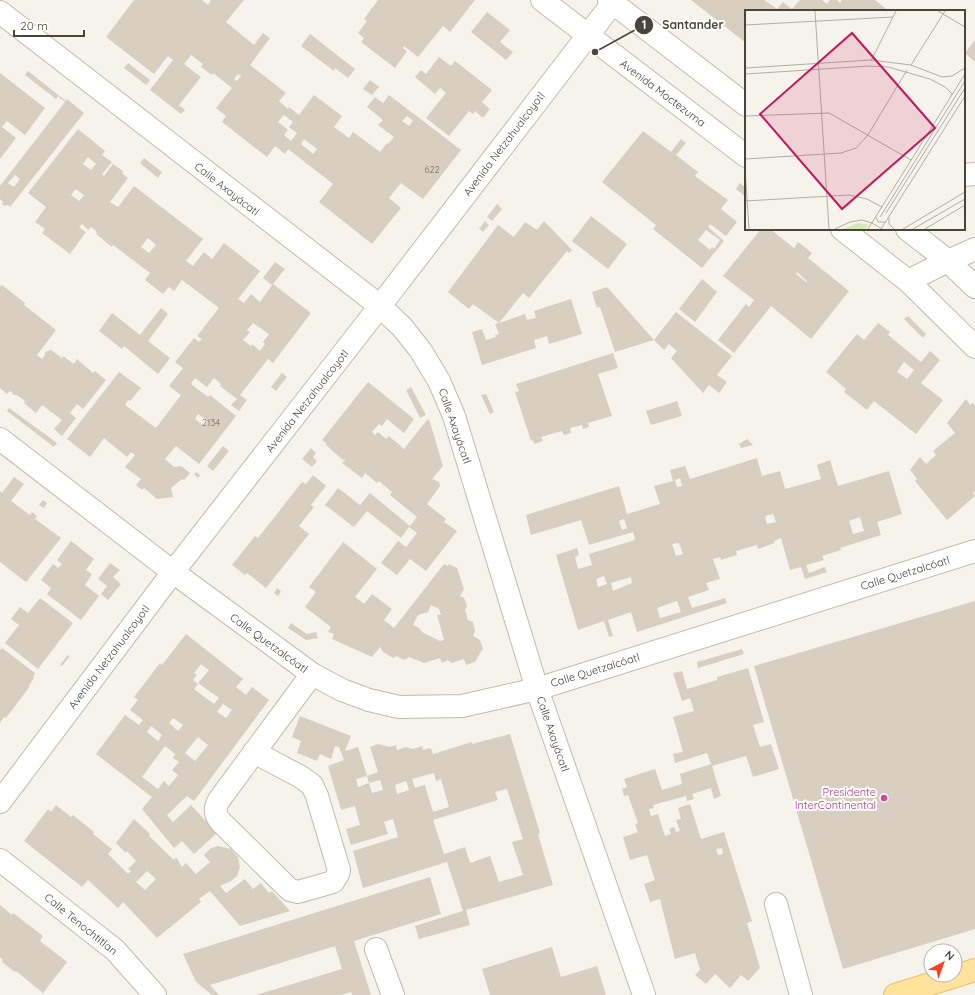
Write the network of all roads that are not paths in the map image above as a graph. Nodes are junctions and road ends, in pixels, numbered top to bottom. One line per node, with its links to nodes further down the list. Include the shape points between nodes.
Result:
1 (542, 0): 4 (street, Avenida Moctezuma)
2 (612, 1): 4 (street, Avenida Netzahualcoyotl); 5 (street)
3 (0, 12): 15 (street, Calle Axayácatl)
4 (588, 35): 6 (street, Avenida Moctezuma); 15 (street, Avenida Netzahualcoyotl)
5 (745, 104)
6 (745, 155)
7 (975, 174): 8 (street)
8 (965, 175)
9 (843, 230): 13 (street)
10 (908, 230): 12 (street)
11 (975, 249): 12 (street)
12 (948, 261): 13 (street); 14 (street)
13 (908, 281): 16 (street)
14 (975, 287)
15 (380, 306): 19 (street, Avenida Netzahualcoyotl); 21 (street, Calle Axayácatl, via 402,327 421,351 439,381 451,409)
16 (975, 347)
17 (0, 439): 19 (street, Calle Quetzalcóatl)
18 (975, 551): 21 (street, Calle Quetzalcóatl)
19 (173, 572): 20 (street, Calle Quetzalcóatl); 23 (street, Avenida Netzahualcoyotl)
20 (312, 674): 21 (street, Calle Quetzalcóatl, via 342,690 399,707 462,706); 22 (street)
21 (537, 688): 30 (street, Calle Axayácatl)
22 (254, 752): 22 (street, via 216,805 217,818 290,890 298,892 333,882 339,870 312,785)
23 (0, 802)
24 (0, 860): 28 (street, Calle Tenochtitlan, via 115,950)
25 (776, 904): 31 (street)
26 (376, 949): 29 (street)
27 (975, 970): 32 (main road)
28 (155, 995)
29 (393, 995)
30 (644, 995)
31 (801, 995)
32 (895, 995)

